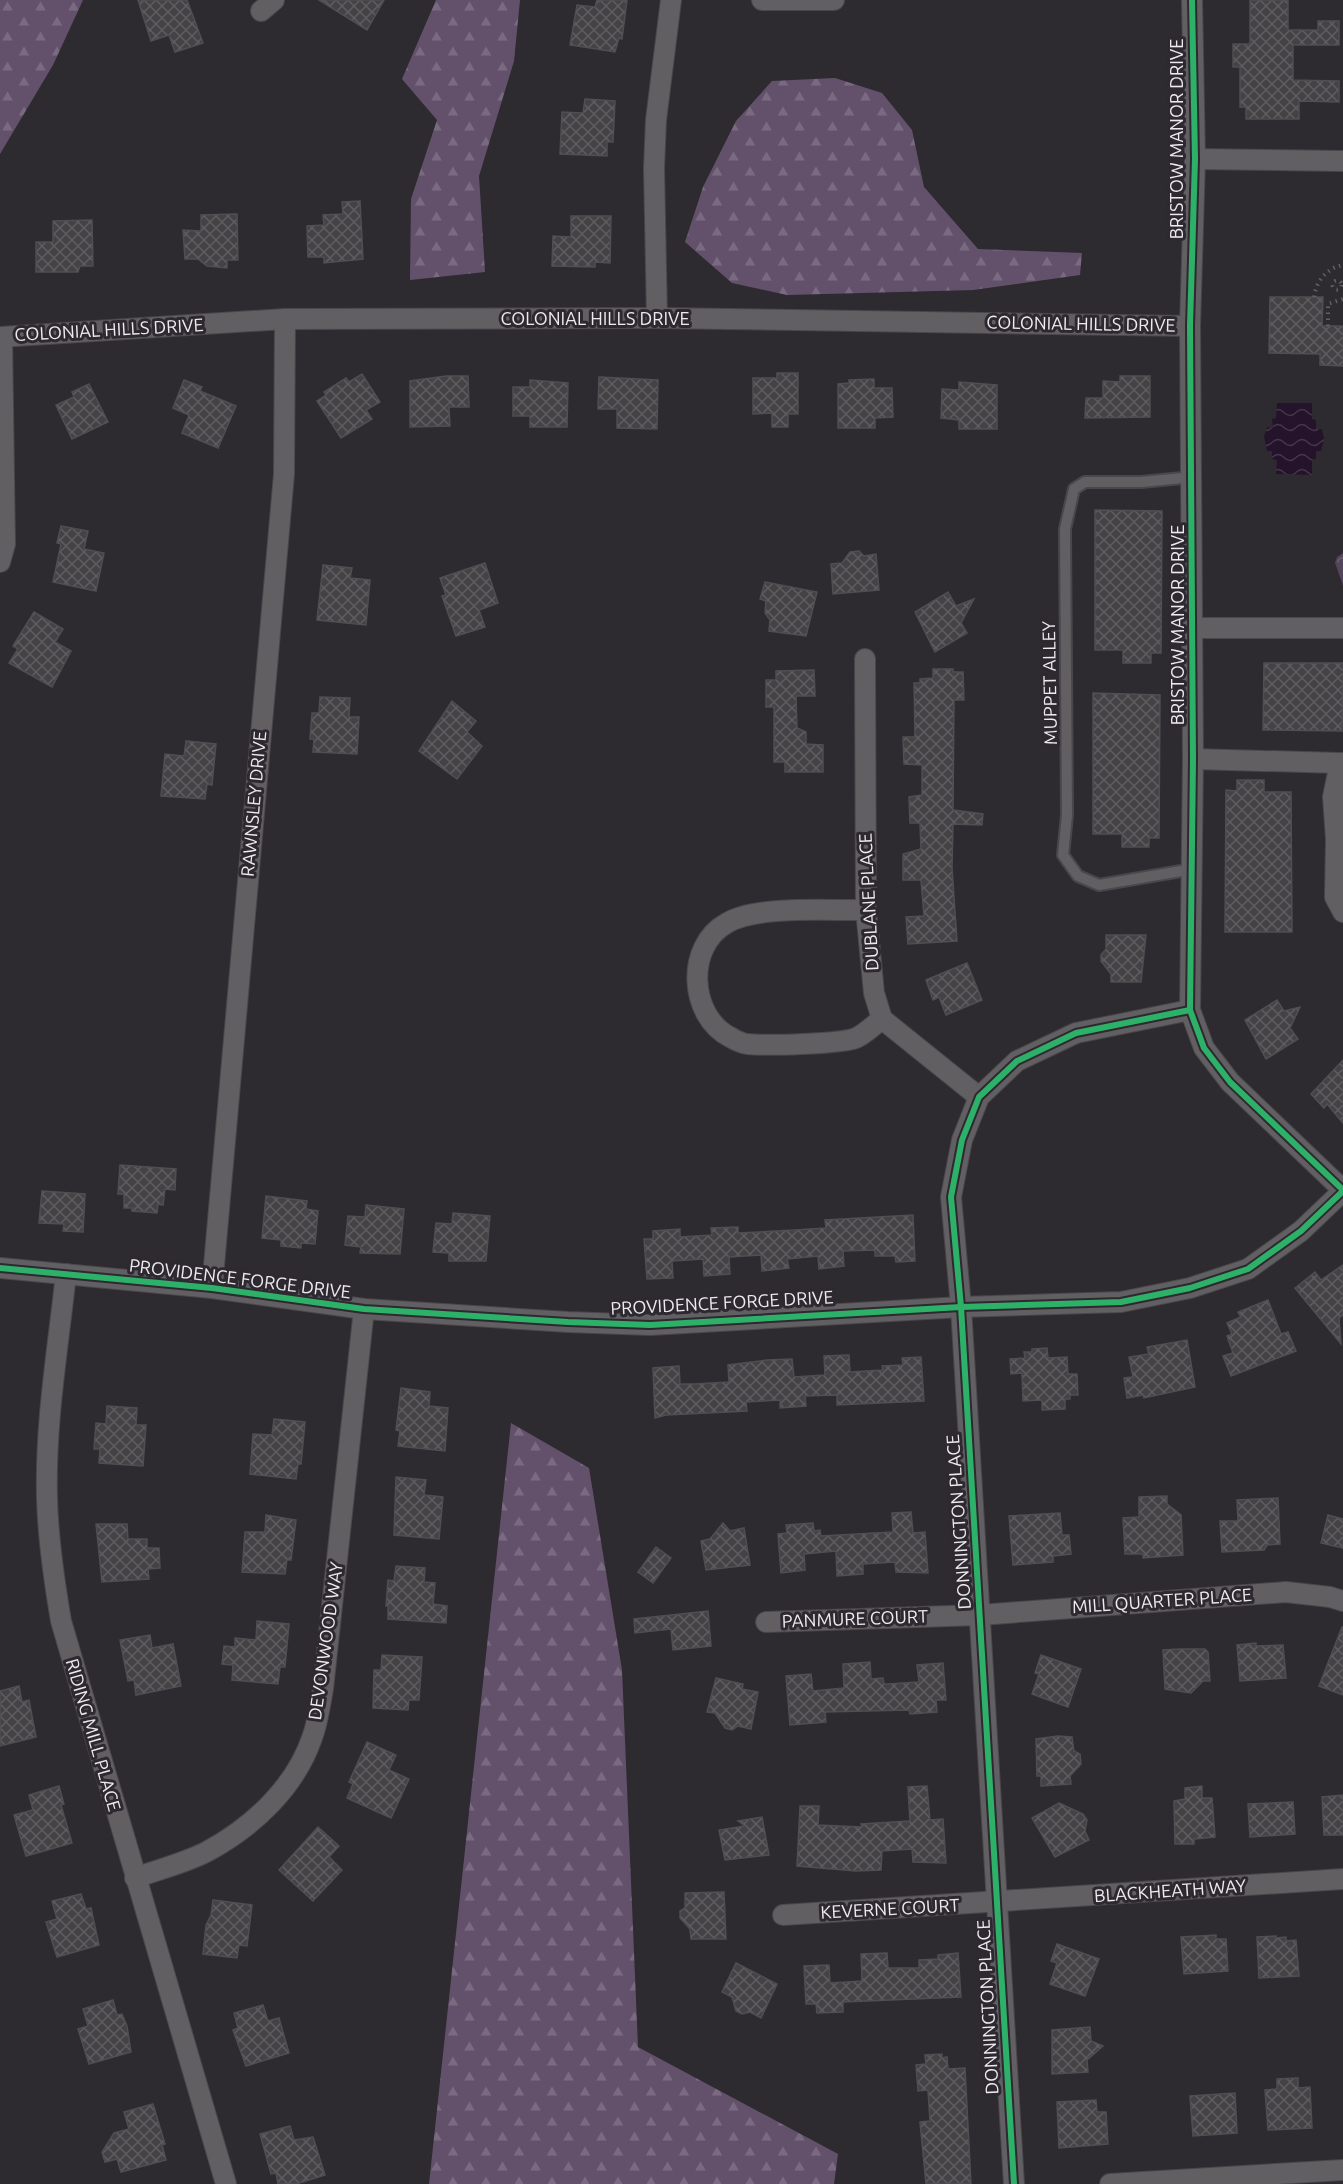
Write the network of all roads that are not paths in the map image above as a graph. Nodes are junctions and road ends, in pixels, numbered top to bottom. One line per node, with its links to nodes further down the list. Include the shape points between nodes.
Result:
1 (671, 0): 7 (street, via 655,130)
2 (762, 0): 3 (street)
3 (834, 0)
4 (1192, 0): 5 (street, BRISTOW MANOR DRIVE)
5 (1195, 159): 6 (street); 9 (street, BRISTOW MANOR DRIVE)
6 (1343, 160)
7 (657, 318): 8 (street, COLONIAL HILLS DRIVE); 9 (street, COLONIAL HILLS DRIVE)
8 (285, 320): 10 (street, COLONIAL HILLS DRIVE); 27 (street, RAWNSLEY DRIVE, via 284,474)
9 (1191, 326): 11 (street, BRISTOW MANOR DRIVE)
10 (1, 337): 12 (street, via 5,544)
11 (1193, 477): 13 (street, BRISTOW MANOR DRIVE); 18 (lane, MUPPET ALLEY, via 1085,482 1074,489 1065,529 1067,814 1063,855 1078,876 1099,885)
12 (0, 562)
13 (1192, 628): 14 (street); 16 (street, BRISTOW MANOR DRIVE)
14 (1343, 628)
15 (865, 659): 19 (street, DUBLANE PLACE)
16 (1193, 759): 17 (street); 18 (street, BRISTOW MANOR DRIVE)
17 (1342, 763): 20 (street, via 1333,797 1335,897)
18 (1193, 869): 21 (street, BRISTOW MANOR DRIVE)
19 (866, 910): 22 (street, DUBLANE PLACE, via 874,993); 22 (street, via 750,914 726,923 708,939 701,952 697,970 699,995 709,1019 728,1036 745,1044 856,1038)
20 (1343, 912)
21 (1190, 1010): 23 (street, DONNINGTON PLACE, via 1076,1033 1017,1061); 24 (street, BRISTOW MANOR DRIVE, via 1204,1048 1230,1082)
22 (882, 1019): 23 (street)
23 (979, 1097): 28 (street, DONNINGTON PLACE, via 962,1140 951,1197)
24 (1343, 1191): 28 (street, PROVIDENCE FORGE DRIVE, via 1301,1231 1248,1269 1190,1288 1121,1302)
25 (0, 1268): 26 (street, PROVIDENCE FORGE DRIVE)
26 (66, 1274): 27 (street, PROVIDENCE FORGE DRIVE); 33 (street, RIDING MILL PLACE, via 48,1442 51,1565 78,1686)
27 (212, 1288): 29 (street, PROVIDENCE FORGE DRIVE)
28 (961, 1307): 29 (street, PROVIDENCE FORGE DRIVE, via 650,1325); 31 (street, DONNINGTON PLACE)
29 (364, 1309): 33 (street, DEVONWOOD WAY, via 323,1689 312,1738 295,1775 276,1800 247,1825 208,1851)
30 (1343, 1601): 31 (street, MILL QUARTER PLACE, via 1286,1592)
31 (980, 1615): 32 (street, PANMURE COURT); 35 (street, DONNINGTON PLACE)
32 (766, 1622)
33 (135, 1878): 39 (street, RIDING MILL PLACE)
34 (1343, 1879): 35 (street, BLACKHEATH WAY)
35 (997, 1902): 36 (street, KEVERNE COURT); 40 (street, DONNINGTON PLACE)
36 (783, 1915)
37 (1343, 2170): 38 (street)
38 (1291, 2179): 41 (street)
39 (226, 2184)
40 (1014, 2184)
41 (1110, 2184)

